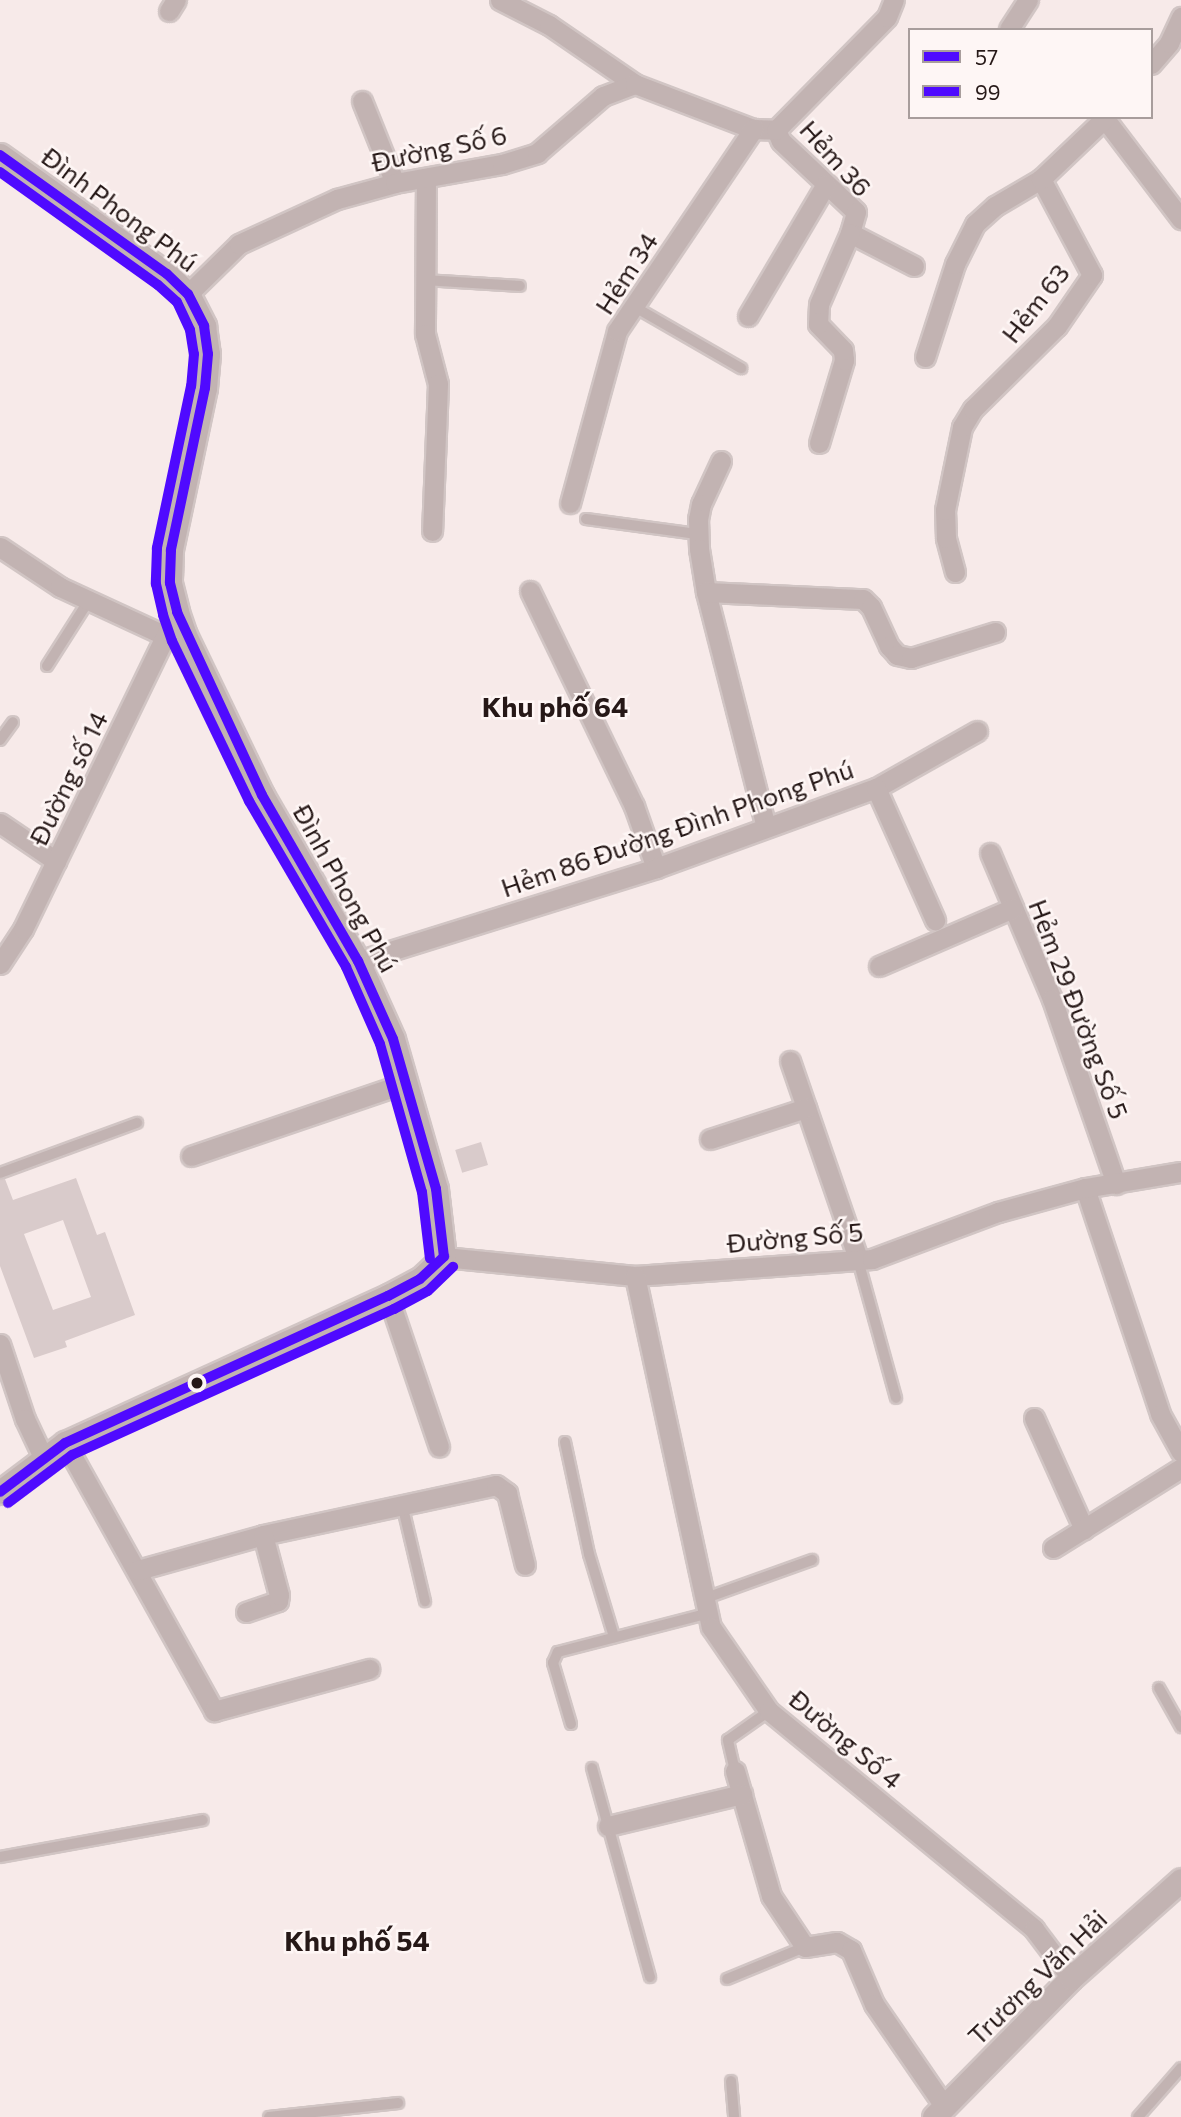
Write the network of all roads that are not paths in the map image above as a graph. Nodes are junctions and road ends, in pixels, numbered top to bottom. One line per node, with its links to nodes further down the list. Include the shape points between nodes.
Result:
1 (500, 0): 7 (street, via 549,25)
2 (894, 0): 12 (street, via 887,17)
3 (1028, 0): 5 (street)
4 (1181, 17): 6 (street, via 1169,43)
5 (1010, 28)
6 (1153, 62)
7 (635, 85): 11 (street); 14 (street, Đường Số 6, via 603,96 537,153)
8 (362, 101): 16 (street)
9 (1105, 119): 15 (street)
10 (1107, 119): 18 (street)
11 (753, 129): 12 (street); 24 (street, Hẻm 34)
12 (776, 130): 17 (street, Hẻm 36, via 781,141)
13 (0, 155): 23 (street, Đình Phong Phú, via 167,274)
14 (426, 178): 16 (street, Đường Số 6); 21 (street)
15 (1041, 179): 26 (street, via 995,206 975,224 956,264); 35 (street, Hẻm 63, via 1092,275 1056,326 973,409 962,427 945,510)
16 (395, 183): 23 (street, Đường Số 6, via 337,199 239,244)
17 (825, 184): 19 (street, Hẻm 36, via 856,212); 25 (street)
18 (1181, 219)
19 (850, 233): 20 (street, Hẻm 36); 28 (street, via 819,304 818,324 843,351 844,360)
20 (914, 266)
21 (425, 280): 22 (lane); 32 (street, via 425,334 438,384)
22 (520, 286)
23 (188, 294): 39 (street, Đình Phong Phú, via 204,326 208,354 171,550 170,583)
24 (632, 306): 27 (lane); 30 (street, Hẻm 34, via 617,331)
25 (748, 316)
26 (925, 357)
27 (741, 368)
28 (819, 443)
29 (722, 461): 33 (street, via 701,504)
30 (570, 503)
31 (586, 519): 33 (lane)
32 (432, 531)
33 (697, 534): 37 (street)
34 (1, 549): 38 (street)
35 (955, 572)
36 (530, 591): 51 (street, via 634,806)
37 (706, 592): 40 (street, via 863,599 888,646 897,655 911,658); 48 (street)
38 (89, 600): 41 (street); 42 (lane)
39 (177, 612): 41 (street, Đường số 14); 54 (street, Đình Phong Phú, via 262,795)
40 (995, 632)
41 (166, 636): 50 (street, Đường số 14)
42 (47, 666)
43 (13, 722): 45 (lane)
44 (976, 731): 46 (street)
45 (0, 740)
46 (876, 788): 48 (street, Hẻm 86 Đường Đình Phong Phú); 53 (street, Hẻm 86 Đường Đình Phong Phú)
47 (0, 823): 50 (street)
48 (766, 827): 51 (street, Hẻm 86 Đường Đình Phong Phú)
49 (990, 853): 52 (street, Hẻm 29 Đường Số 5)
50 (56, 861): 55 (street, Đường số 14)
51 (656, 867): 54 (street, Hẻm 86 Đường Đình Phong Phú)
52 (1013, 908): 56 (street); 65 (street, Hẻm 29 Đường Số 5, via 1052,999)
53 (935, 920)
54 (358, 961): 58 (street, Đình Phong Phú, via 393,1039)
55 (0, 964)
56 (879, 966)
57 (790, 1060): 59 (street)
58 (406, 1083): 62 (street); 67 (street, Đình Phong Phú, via 436,1189)
59 (806, 1108): 61 (street); 68 (street)
60 (137, 1123): 64 (lane)
61 (710, 1139)
62 (191, 1156)
63 (1181, 1172): 65 (street, Đường Số 5)
64 (0, 1173)
65 (1116, 1184): 66 (street, Đường Số 5)
66 (1085, 1188): 68 (street, Đường Số 5); 77 (street, via 1160,1414)
67 (444, 1257): 69 (street, Đường Số 5); 70 (street, via 420,1279)
68 (858, 1259): 69 (street, Đường Số 5); 72 (lane)
69 (635, 1276): 89 (street, Đường Số 4)
70 (388, 1296): 75 (street); 76 (street)
71 (0, 1343): 78 (street)
72 (896, 1398)
73 (1034, 1418): 82 (street)
74 (565, 1442): 91 (lane, via 589,1554)
75 (65, 1443): 78 (street); 87 (street)
76 (439, 1447)
77 (1181, 1452)
78 (43, 1457): 80 (street)
79 (1181, 1468): 82 (street)
80 (0, 1492)
81 (402, 1503): 83 (street); 86 (street, via 490,1485 502,1487); 88 (lane)
82 (1084, 1529): 84 (street)
83 (263, 1535): 87 (street); 90 (street, via 278,1601)
84 (1053, 1548)
85 (812, 1560): 89 (lane)
86 (525, 1565)
87 (138, 1570): 92 (street, via 214,1711)
88 (425, 1601)
89 (704, 1607): 91 (lane); 94 (street, Đường Số 4, via 711,1627)
90 (246, 1612)
91 (614, 1637): 95 (lane, via 554,1656)
92 (369, 1669)
93 (1159, 1688): 96 (lane)
94 (769, 1711): 98 (lane, via 728,1740); 106 (street, Đường Số 4, via 1034,1929)
95 (571, 1724)
96 (1181, 1727)
97 (592, 1768): 101 (lane)
98 (735, 1771): 99 (street)
99 (741, 1794): 101 (street); 104 (street, via 771,1896)
100 (202, 1820): 102 (lane)
101 (608, 1826): 105 (lane)
102 (0, 1857)
103 (1181, 1880): 106 (street, Trương Văn Hải)
104 (805, 1947): 107 (lane); 111 (street, via 837,1942 851,1950 874,2004)
105 (650, 1977)
106 (1071, 1978): 111 (street, Trương Văn Hải)
107 (726, 1979)
108 (1181, 2068): 114 (lane)
109 (731, 2081): 113 (lane)
110 (398, 2103): 112 (lane)
111 (939, 2112)
112 (269, 2117)
113 (734, 2117)
114 (1138, 2117)

